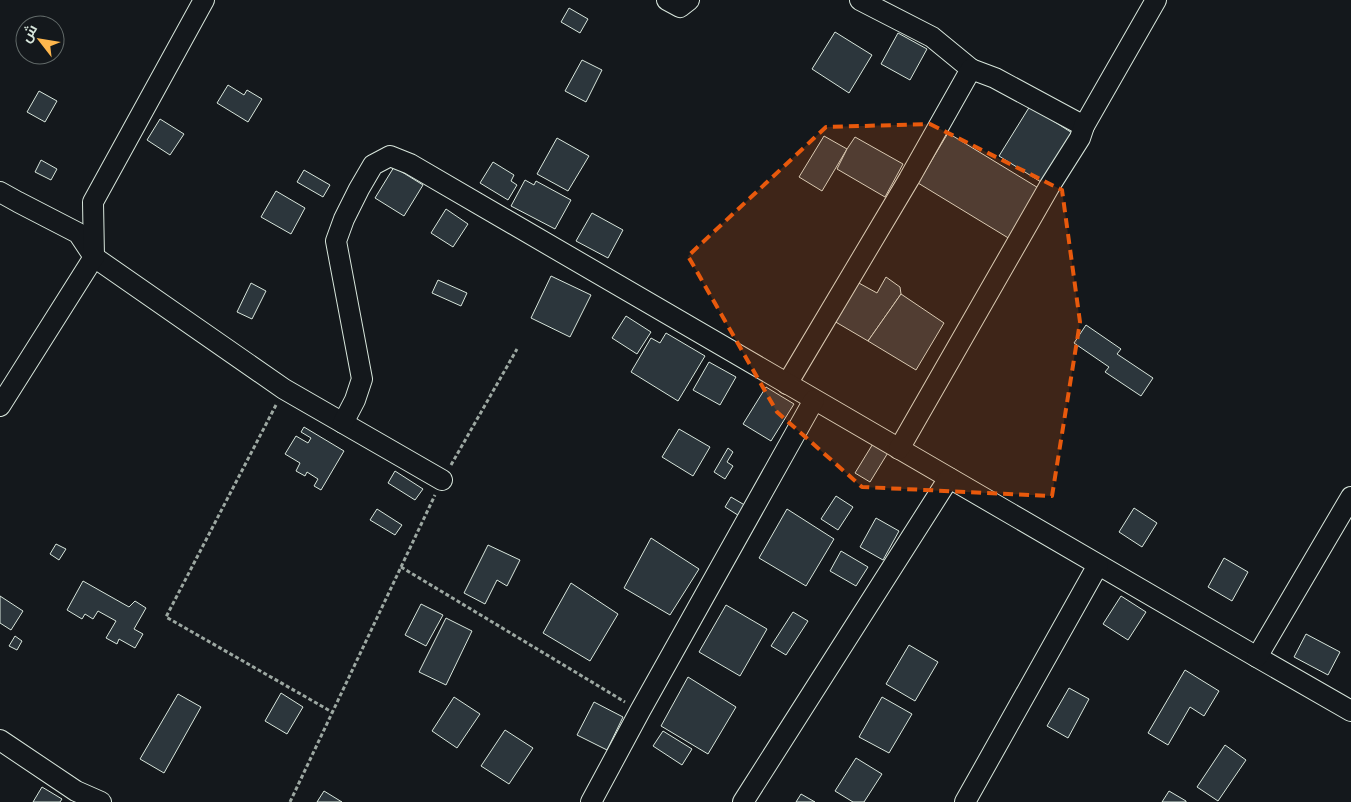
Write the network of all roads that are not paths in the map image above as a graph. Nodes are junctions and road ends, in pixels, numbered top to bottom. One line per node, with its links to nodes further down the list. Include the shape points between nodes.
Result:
1 (204, 0): 9 (street, via 93,202)
2 (667, 0): 3 (street, via 680,7)
3 (689, 0)
4 (860, 0): 6 (street, via 932,38)
5 (1156, 0): 7 (street)
6 (971, 69): 7 (street, via 995,78); 10 (street)
7 (1084, 126): 14 (street)
8 (0, 192): 9 (street, via 78,233)
9 (94, 257): 11 (street); 13 (street, via 284,389)
10 (787, 384): 12 (street); 13 (street, via 410,164 390,156 373,165 336,241 362,379)
11 (2, 398)
12 (814, 400): 14 (street); 23 (street)
13 (343, 423): 16 (street)
14 (899, 449): 15 (street)
15 (949, 478): 18 (street); 24 (street)
16 (442, 480)
17 (1351, 497): 19 (street)
18 (1098, 565): 19 (street); 25 (street)
19 (1257, 657): 20 (street)
20 (1351, 711)
21 (0, 740): 22 (street, via 76,791)
22 (101, 802)
23 (591, 802)
24 (743, 802)
25 (964, 802)

